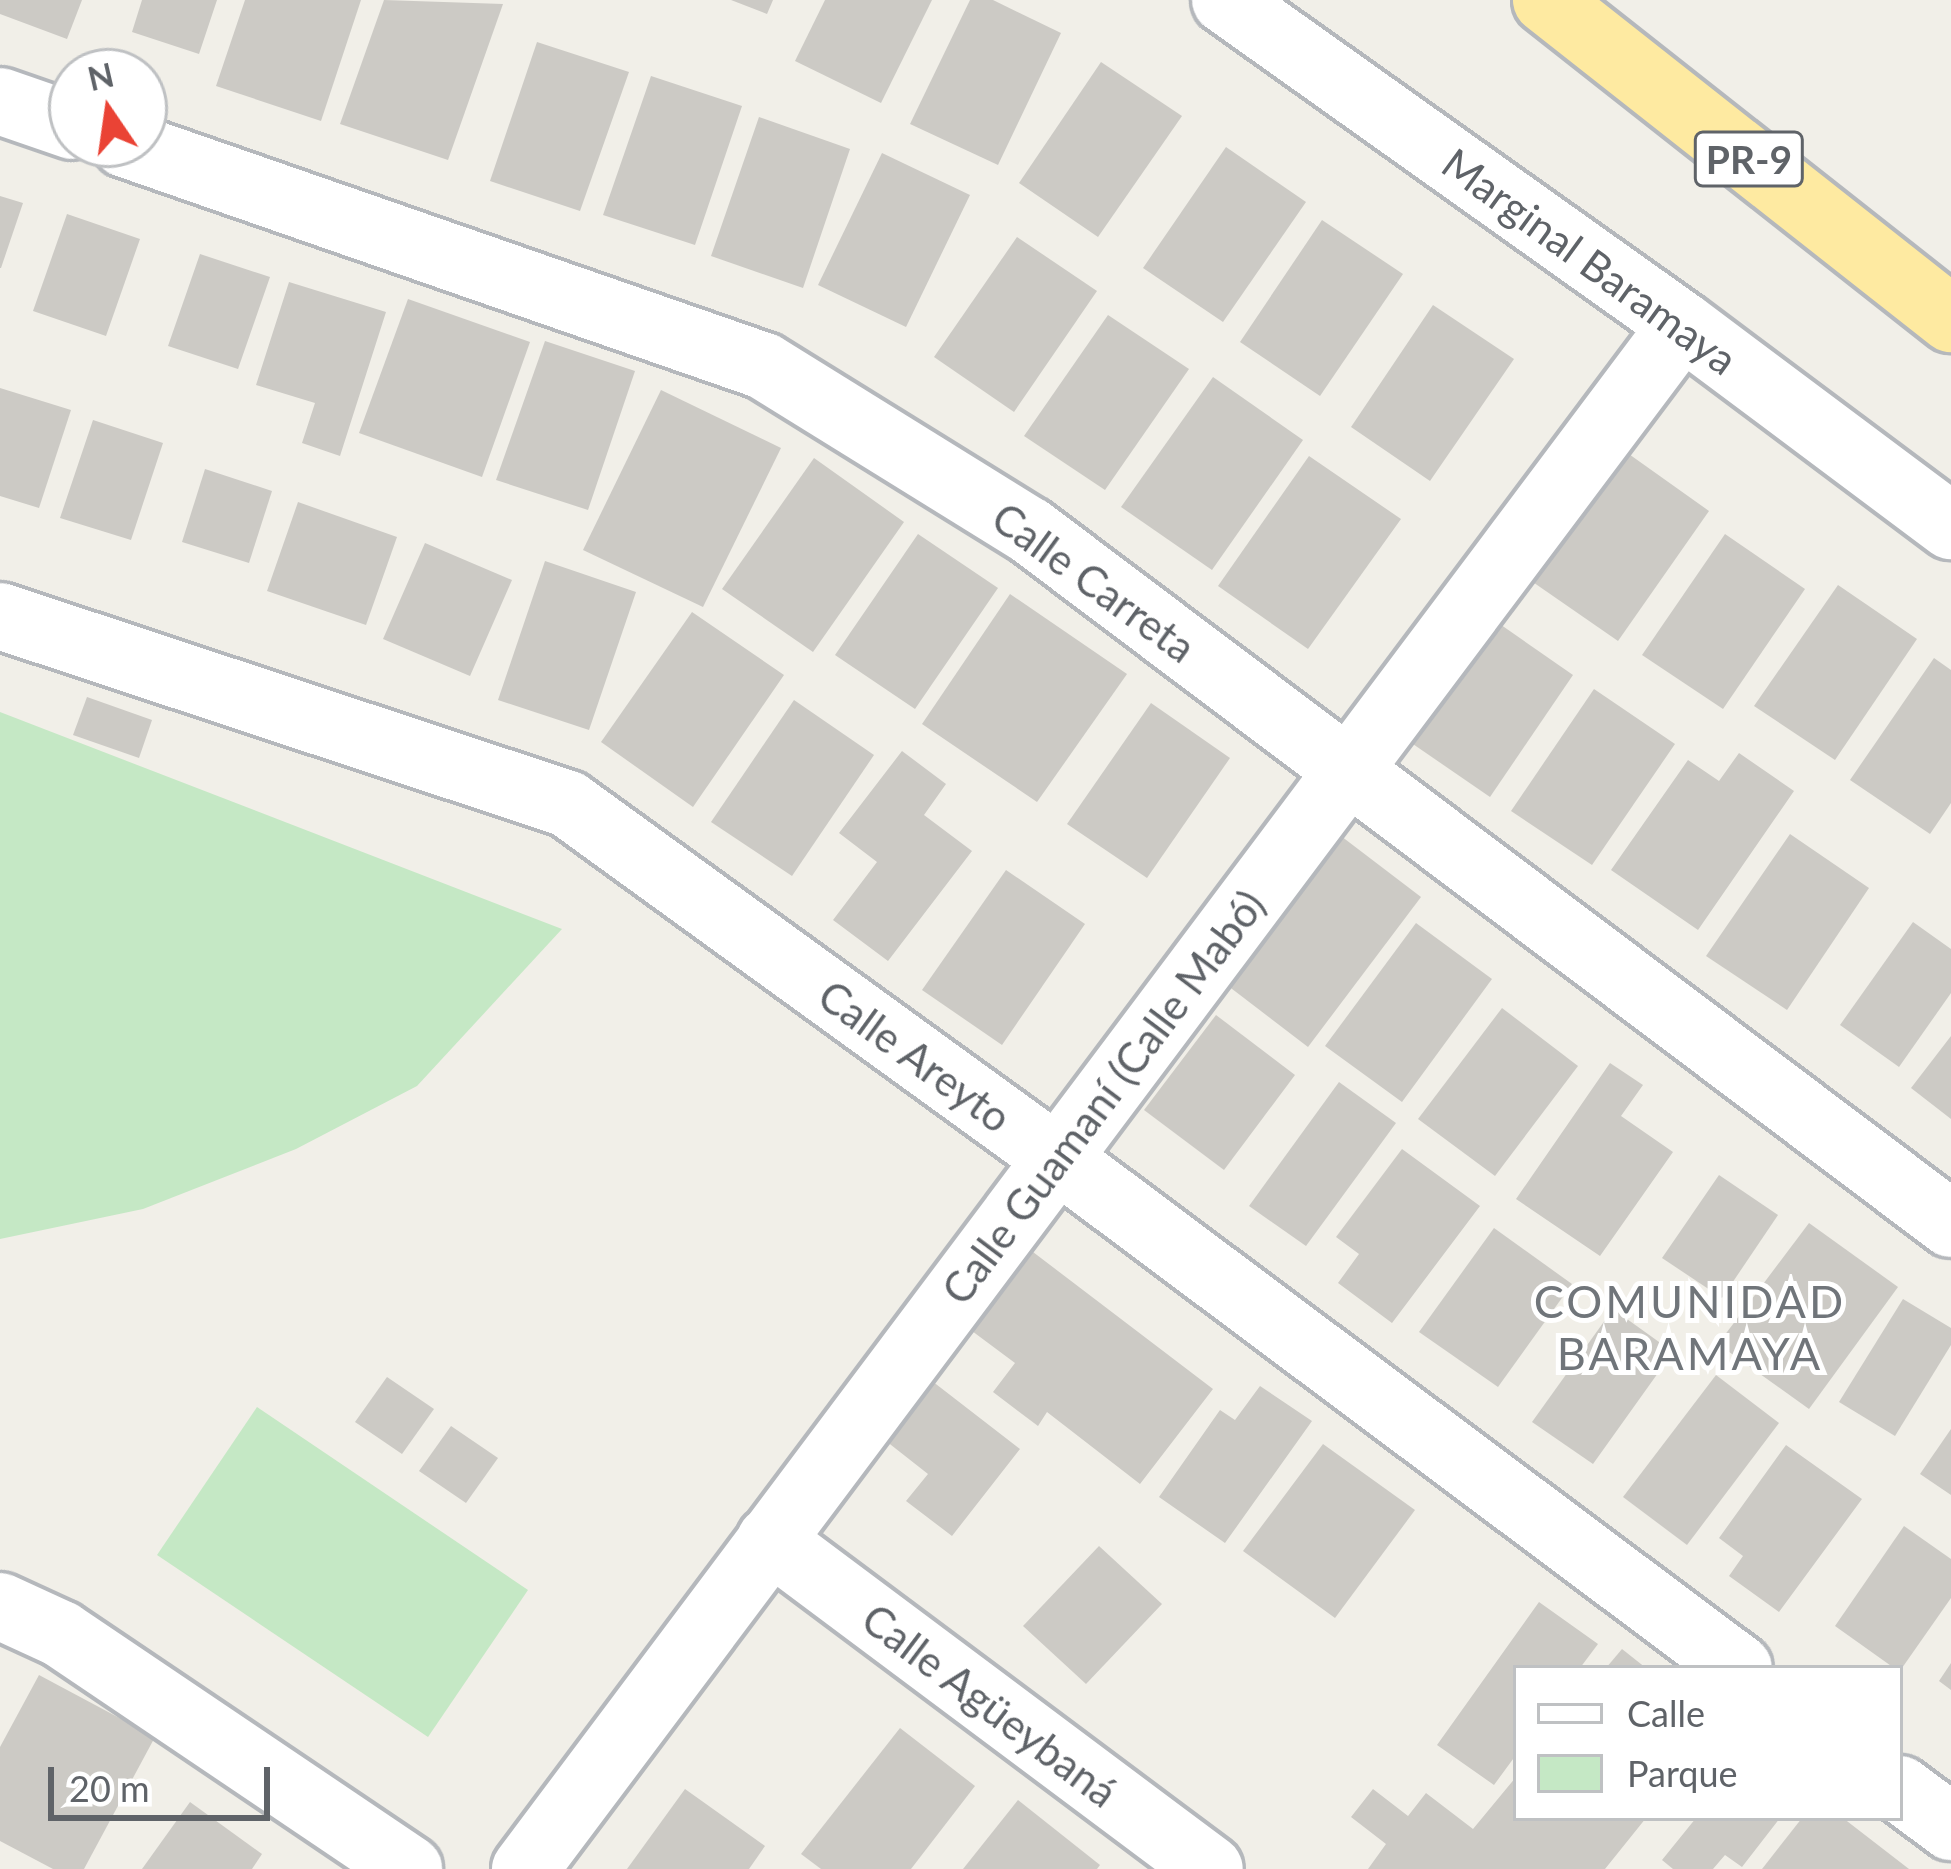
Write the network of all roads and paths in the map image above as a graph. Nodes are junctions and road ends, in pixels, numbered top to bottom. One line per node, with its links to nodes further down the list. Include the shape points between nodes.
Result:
1 (1225, 0): 7 (street, Marginal Baramaya)
2 (1546, 0): 6 (highway, PR-9)
3 (0, 100): 4 (street)
4 (48, 117)
5 (168, 159): 10 (street, Calle Carreta, via 764,366 1029,530)
6 (1951, 319)
7 (1682, 325): 8 (street, Marginal Baramaya); 10 (street, Calle Guamaní (Calle Mabó))
8 (1951, 526)
9 (0, 616): 11 (street, Calle Areyto, via 568,804)
10 (1347, 768): 11 (street, Calle Guamaní (Calle Mabó)); 12 (street, Calle Carreta)
11 (1058, 1159): 13 (street, Calle Guamaní (Calle Mabó)); 15 (street, Calle Areyto)
12 (1951, 1224)
13 (770, 1540): 19 (street, Calle Guamaní (Calle Mabó)); 20 (street, Calle Agüeybaná)
14 (0, 1606): 18 (street, via 62,1634)
15 (1735, 1665)
16 (1903, 1791): 17 (street)
17 (1951, 1827)
18 (409, 1869)
19 (525, 1869)
20 (1210, 1869)

